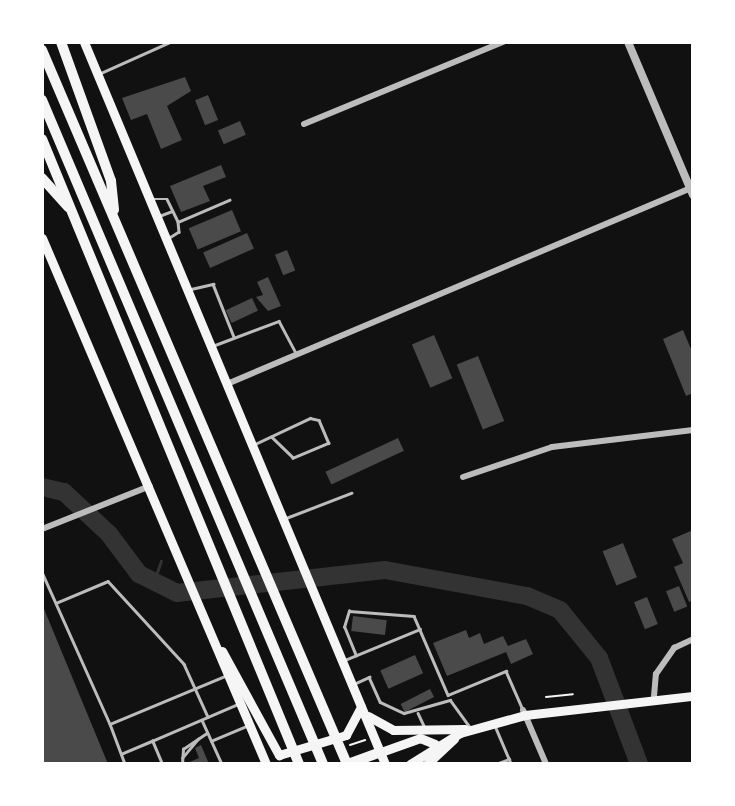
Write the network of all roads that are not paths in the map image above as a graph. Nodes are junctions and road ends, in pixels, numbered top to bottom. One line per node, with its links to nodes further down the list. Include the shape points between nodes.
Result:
1 (61, 42): 19 (highway, via 111,181)
2 (84, 42): 7 (main road)
3 (170, 42): 7 (lane)
4 (503, 42): 9 (street)
5 (628, 42): 12 (street)
6 (42, 50): 19 (highway)
7 (98, 75): 13 (main road)
8 (42, 100): 80 (highway)
9 (304, 124)
10 (42, 139): 16 (highway)
11 (42, 178): 16 (highway)
12 (692, 190): 25 (street)
13 (150, 200): 15 (lane, via 162,196); 17 (main road)
14 (229, 201): 18 (lane)
15 (172, 211): 17 (lane); 18 (lane)
16 (74, 213): 79 (highway, via 204,543)
17 (157, 216): 21 (main road)
18 (178, 222): 21 (lane, via 179,232)
19 (116, 223): 81 (highway)
20 (42, 238): 31 (main road)
21 (167, 239): 22 (main road)
22 (188, 291): 23 (lane, via 213,284); 24 (main road)
23 (234, 338): 24 (lane); 25 (lane, via 279,320)
24 (212, 347): 26 (main road)
25 (298, 355): 26 (street)
26 (227, 384): 29 (main road)
27 (693, 430): 30 (street, via 552,447)
28 (271, 437): 28 (lane, via 310,418 319,420 329,443 293,458); 29 (lane)
29 (253, 445): 33 (main road)
30 (463, 477)
31 (150, 486): 34 (street); 37 (main road)
32 (351, 493): 33 (lane)
33 (284, 518): 41 (main road)
34 (42, 529)
35 (42, 572): 36 (lane)
36 (56, 603): 44 (lane, via 108,581 184,664); 56 (lane)
37 (206, 626): 42 (main road); 49 (main road, via 279,755 346,735 360,717)
38 (420, 629): 40 (lane); 40 (lane, via 414,616 349,611 344,627); 45 (lane)
39 (693, 639): 47 (street, via 674,648 656,674)
40 (355, 656): 41 (lane)
41 (344, 661): 43 (main road)
42 (228, 675): 44 (lane); 50 (main road)
43 (354, 684): 49 (main road); 52 (lane, via 369,677 380,702)
44 (196, 688): 54 (lane); 56 (lane)
45 (448, 695): 48 (lane); 53 (lane, via 506,671)
46 (693, 695): 47 (main road)
47 (649, 697): 53 (main road)
48 (450, 700): 52 (lane); 60 (lane)
49 (361, 701): 51 (main road)
50 (241, 703): 54 (lane); 57 (main road)
51 (365, 712): 58 (main road, via 386,728); 68 (main road)
52 (418, 712): 58 (lane)
53 (524, 712): 60 (main road); 87 (street)
54 (208, 717): 55 (lane)
55 (202, 720): 61 (lane); 64 (lane)
56 (110, 724): 69 (lane)
57 (250, 725): 65 (lane); 67 (main road)
58 (425, 727): 60 (main road); 66 (lane)
59 (496, 728): 72 (lane)
60 (471, 729): 62 (main road)
61 (207, 733): 63 (lane); 65 (lane)
62 (460, 733): 66 (main road); 71 (main road)
63 (198, 739): 70 (lane); 70 (lane)
64 (152, 741): 69 (lane); 74 (lane)
65 (211, 741): 76 (lane)
66 (435, 744): 68 (main road, via 420,738); 71 (lane); 83 (main road)
67 (260, 749): 77 (main road); 78 (main road)
68 (381, 752): 81 (main road); 82 (main road)
69 (121, 754): 73 (lane)
70 (182, 758): 75 (lane)
71 (438, 759): 84 (main road)
72 (509, 759): 85 (lane); 86 (lane)
73 (125, 764)
74 (162, 764)
75 (182, 764)
76 (222, 764)
77 (258, 764)
78 (266, 764)
79 (299, 764)
80 (323, 764)
81 (348, 764)
82 (385, 764)
83 (410, 764)
84 (427, 764)
85 (496, 764)
86 (511, 764)
87 (545, 764)

